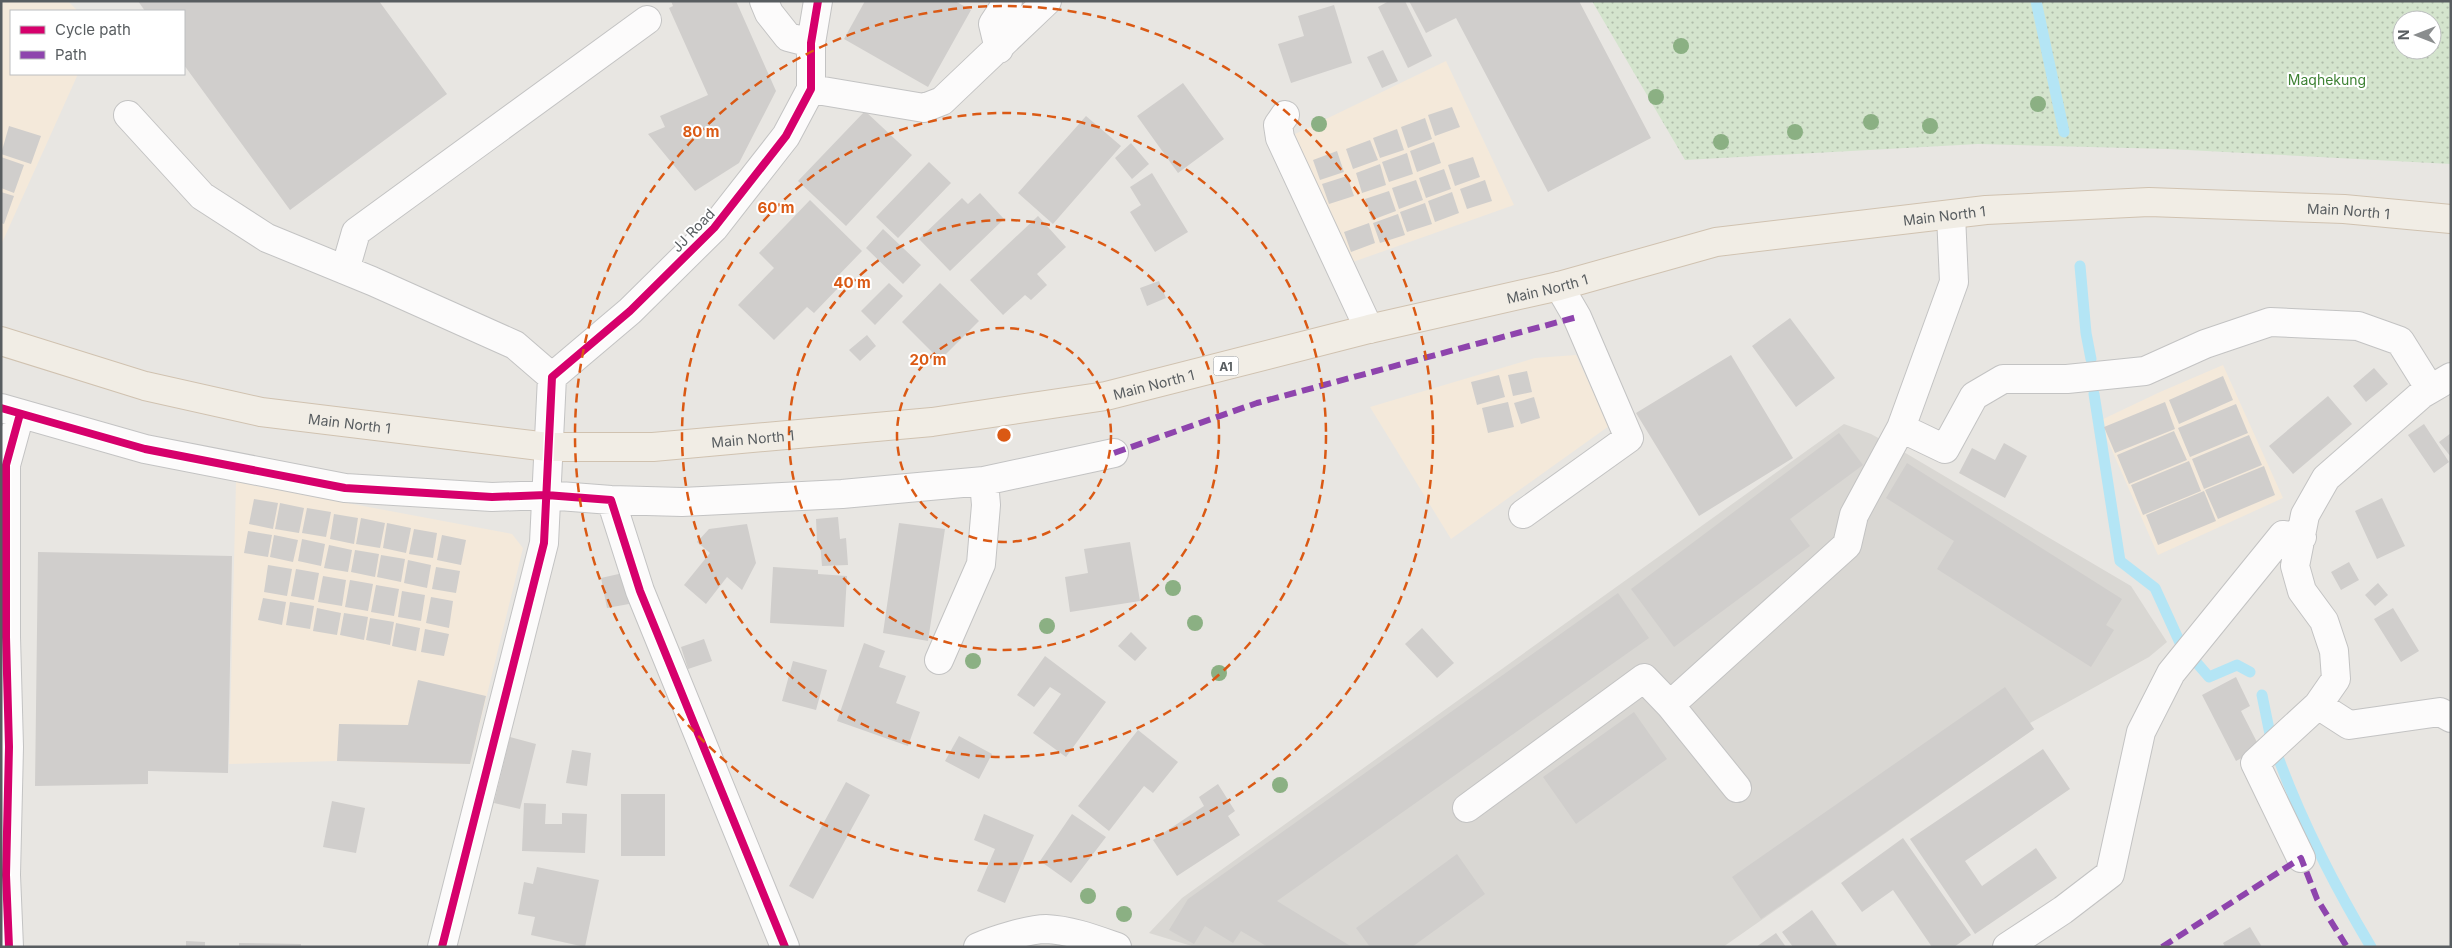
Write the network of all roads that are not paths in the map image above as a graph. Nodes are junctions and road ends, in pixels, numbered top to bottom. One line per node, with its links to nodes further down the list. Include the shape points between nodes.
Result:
1 (764, 1): 6 (street, via 788,37)
2 (818, 1): 6 (street, JJ Road)
3 (1008, 1): 7 (street, via 993,24)
4 (1047, 1): 7 (street)
5 (647, 20): 13 (street, via 356,232)
6 (811, 43): 8 (street, JJ Road)
7 (999, 48): 8 (street, via 942,101 924,108)
8 (811, 89): 17 (street, JJ Road, via 786,136 714,228 630,311)
9 (128, 115): 13 (street, via 202,196 267,238)
10 (1285, 115): 15 (street, via 1278,125 1280,138)
11 (1951, 215): 12 (main road, Main North 1 / A1, via 1986,210 2149,202 2344,209); 14 (main road, Main North 1 / A1, via 1716,242); 20 (street, via 1954,282)
12 (2451, 219)
13 (345, 270): 17 (street, via 515,345)
14 (1560, 286): 15 (main road, Main North 1 / A1); 26 (street, via 1577,317 1629,438)
15 (1369, 330): 21 (main road, Main North 1 / A1, via 1106,396 942,420 653,447)
16 (1, 342): 21 (main road, Main North 1 / A1, via 145,386 261,412)
17 (552, 377): 21 (street)
18 (2440, 383): 20 (street, via 2400,341 2358,326 2270,322 2205,344 2145,371 2067,379 2003,379 1974,396 1945,449); 27 (street, via 2422,394 2326,478 2305,514)
19 (11, 411): 24 (street, via 145,449 345,488 492,497); 35 (street, via 6,465 9,747 6,875)
20 (1896, 438): 29 (street, via 1854,514 1847,545)
21 (548, 447): 24 (street)
22 (1114, 452): 23 (street)
23 (984, 481): 25 (street, via 682,502); 28 (street, via 986,505 981,564)
24 (546, 495): 25 (street); 36 (street, via 544,543)
25 (611, 500): 37 (street, via 640,591)
26 (1523, 514)
27 (2302, 538): 30 (street, via 2295,566 2302,591 2324,621 2334,651 2336,679); 40 (street, via 2283,535 2171,673 2141,732 2110,874)
28 (939, 660)
29 (1670, 705): 32 (street); 33 (street, via 1644,678)
30 (2318, 705): 31 (street, via 2349,725 2440,712); 34 (street, via 2255,763)
31 (2451, 718)
32 (1737, 788)
33 (1467, 808)
34 (2301, 858)
35 (9, 947)
36 (442, 947)
37 (785, 947)
38 (978, 947): 39 (street, via 994,940 1044,929 1081,935)
39 (1117, 947)
40 (2007, 947)

